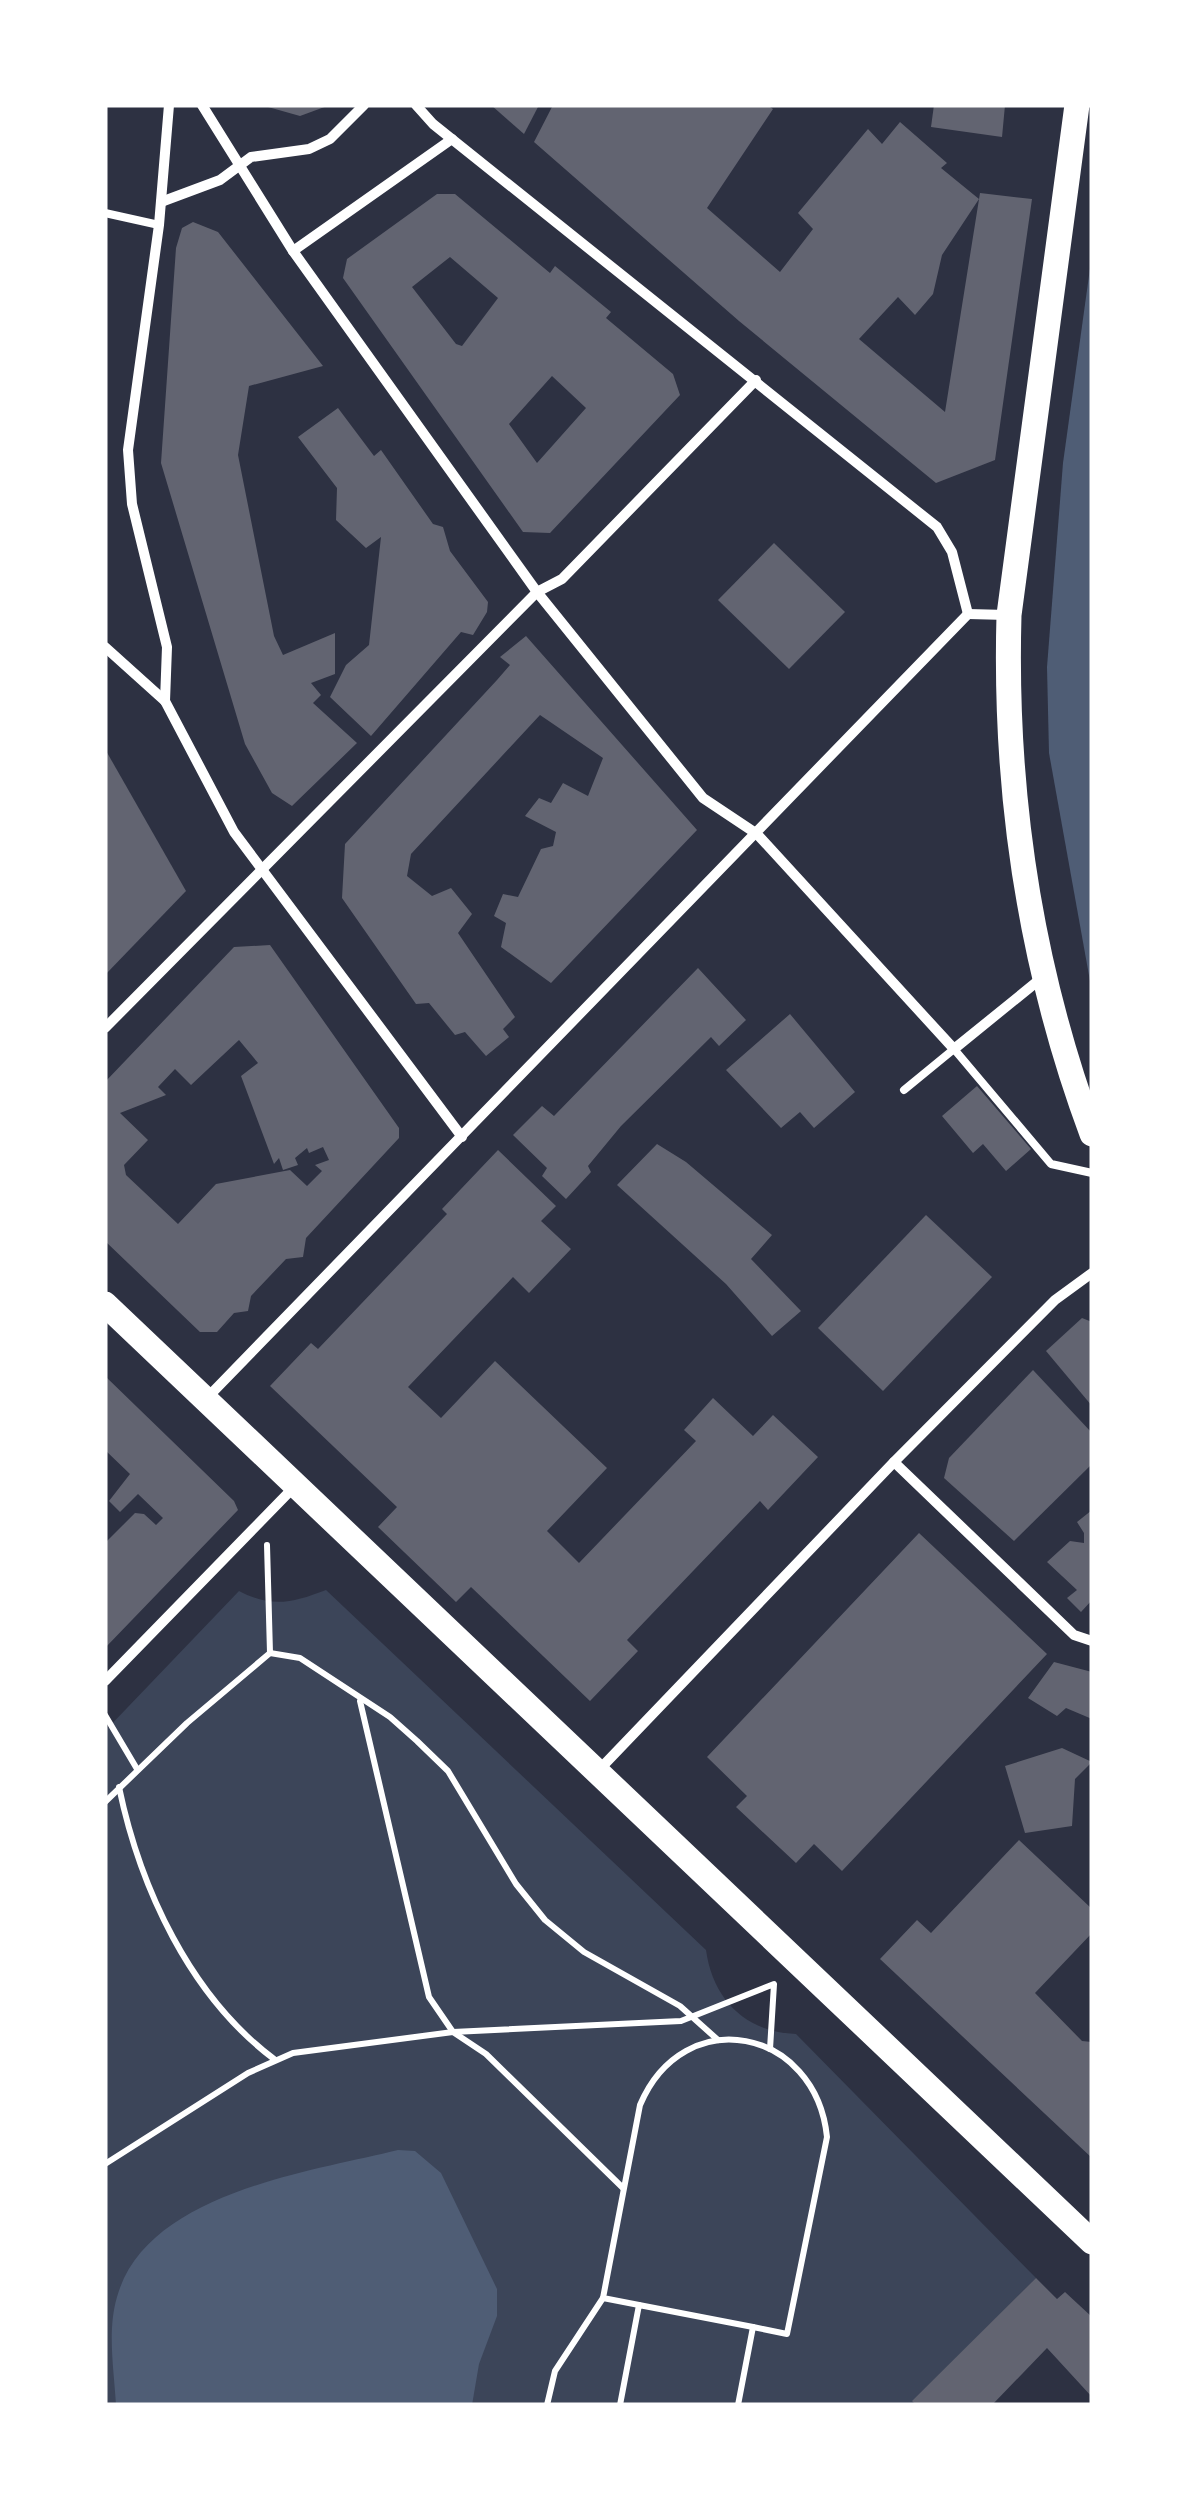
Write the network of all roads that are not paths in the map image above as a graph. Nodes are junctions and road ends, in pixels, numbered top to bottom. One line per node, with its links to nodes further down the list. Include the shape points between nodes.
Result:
1 (169, 105): 8 (street)
2 (202, 105): 7 (street)
3 (364, 105): 7 (street, via 330,139)
4 (416, 105): 6 (street)
5 (1077, 105): 15 (main road)
6 (452, 139): 11 (street); 12 (street)
7 (239, 165): 8 (street, via 220,180); 11 (street)
8 (161, 202): 10 (street)
9 (105, 213): 10 (lane)
10 (159, 224): 17 (street, via 128,450 132,504 168,647)
11 (294, 251): 13 (street)
12 (756, 380): 13 (street, via 562,579); 14 (street, via 937,526 952,552)
13 (537, 592): 18 (street, via 703,798); 19 (street)
14 (968, 614): 15 (street); 18 (street)
15 (1009, 615): 20 (main road, via 1014,804)
16 (105, 647): 17 (street)
17 (166, 702): 19 (street, via 226,818)
18 (757, 834): 22 (street); 25 (street)
19 (261, 868): 21 (street); 25 (street)
20 (1044, 976): 22 (street); 24 (main road)
21 (105, 1028)
22 (954, 1049): 23 (lane); 26 (lane, via 1051,1164)
23 (904, 1090)
24 (1092, 1134)
25 (462, 1137): 29 (street)
26 (1092, 1174)
27 (1092, 1273): 30 (street, via 1054,1300)
28 (105, 1304): 29 (main road)
29 (206, 1400): 31 (main road)
30 (894, 1462): 32 (street, via 1074,1635); 34 (street)
31 (296, 1486): 33 (street); 34 (main road)
32 (1092, 1641)
33 (105, 1681)
34 (598, 1772): 35 (main road)
35 (1092, 2242)

